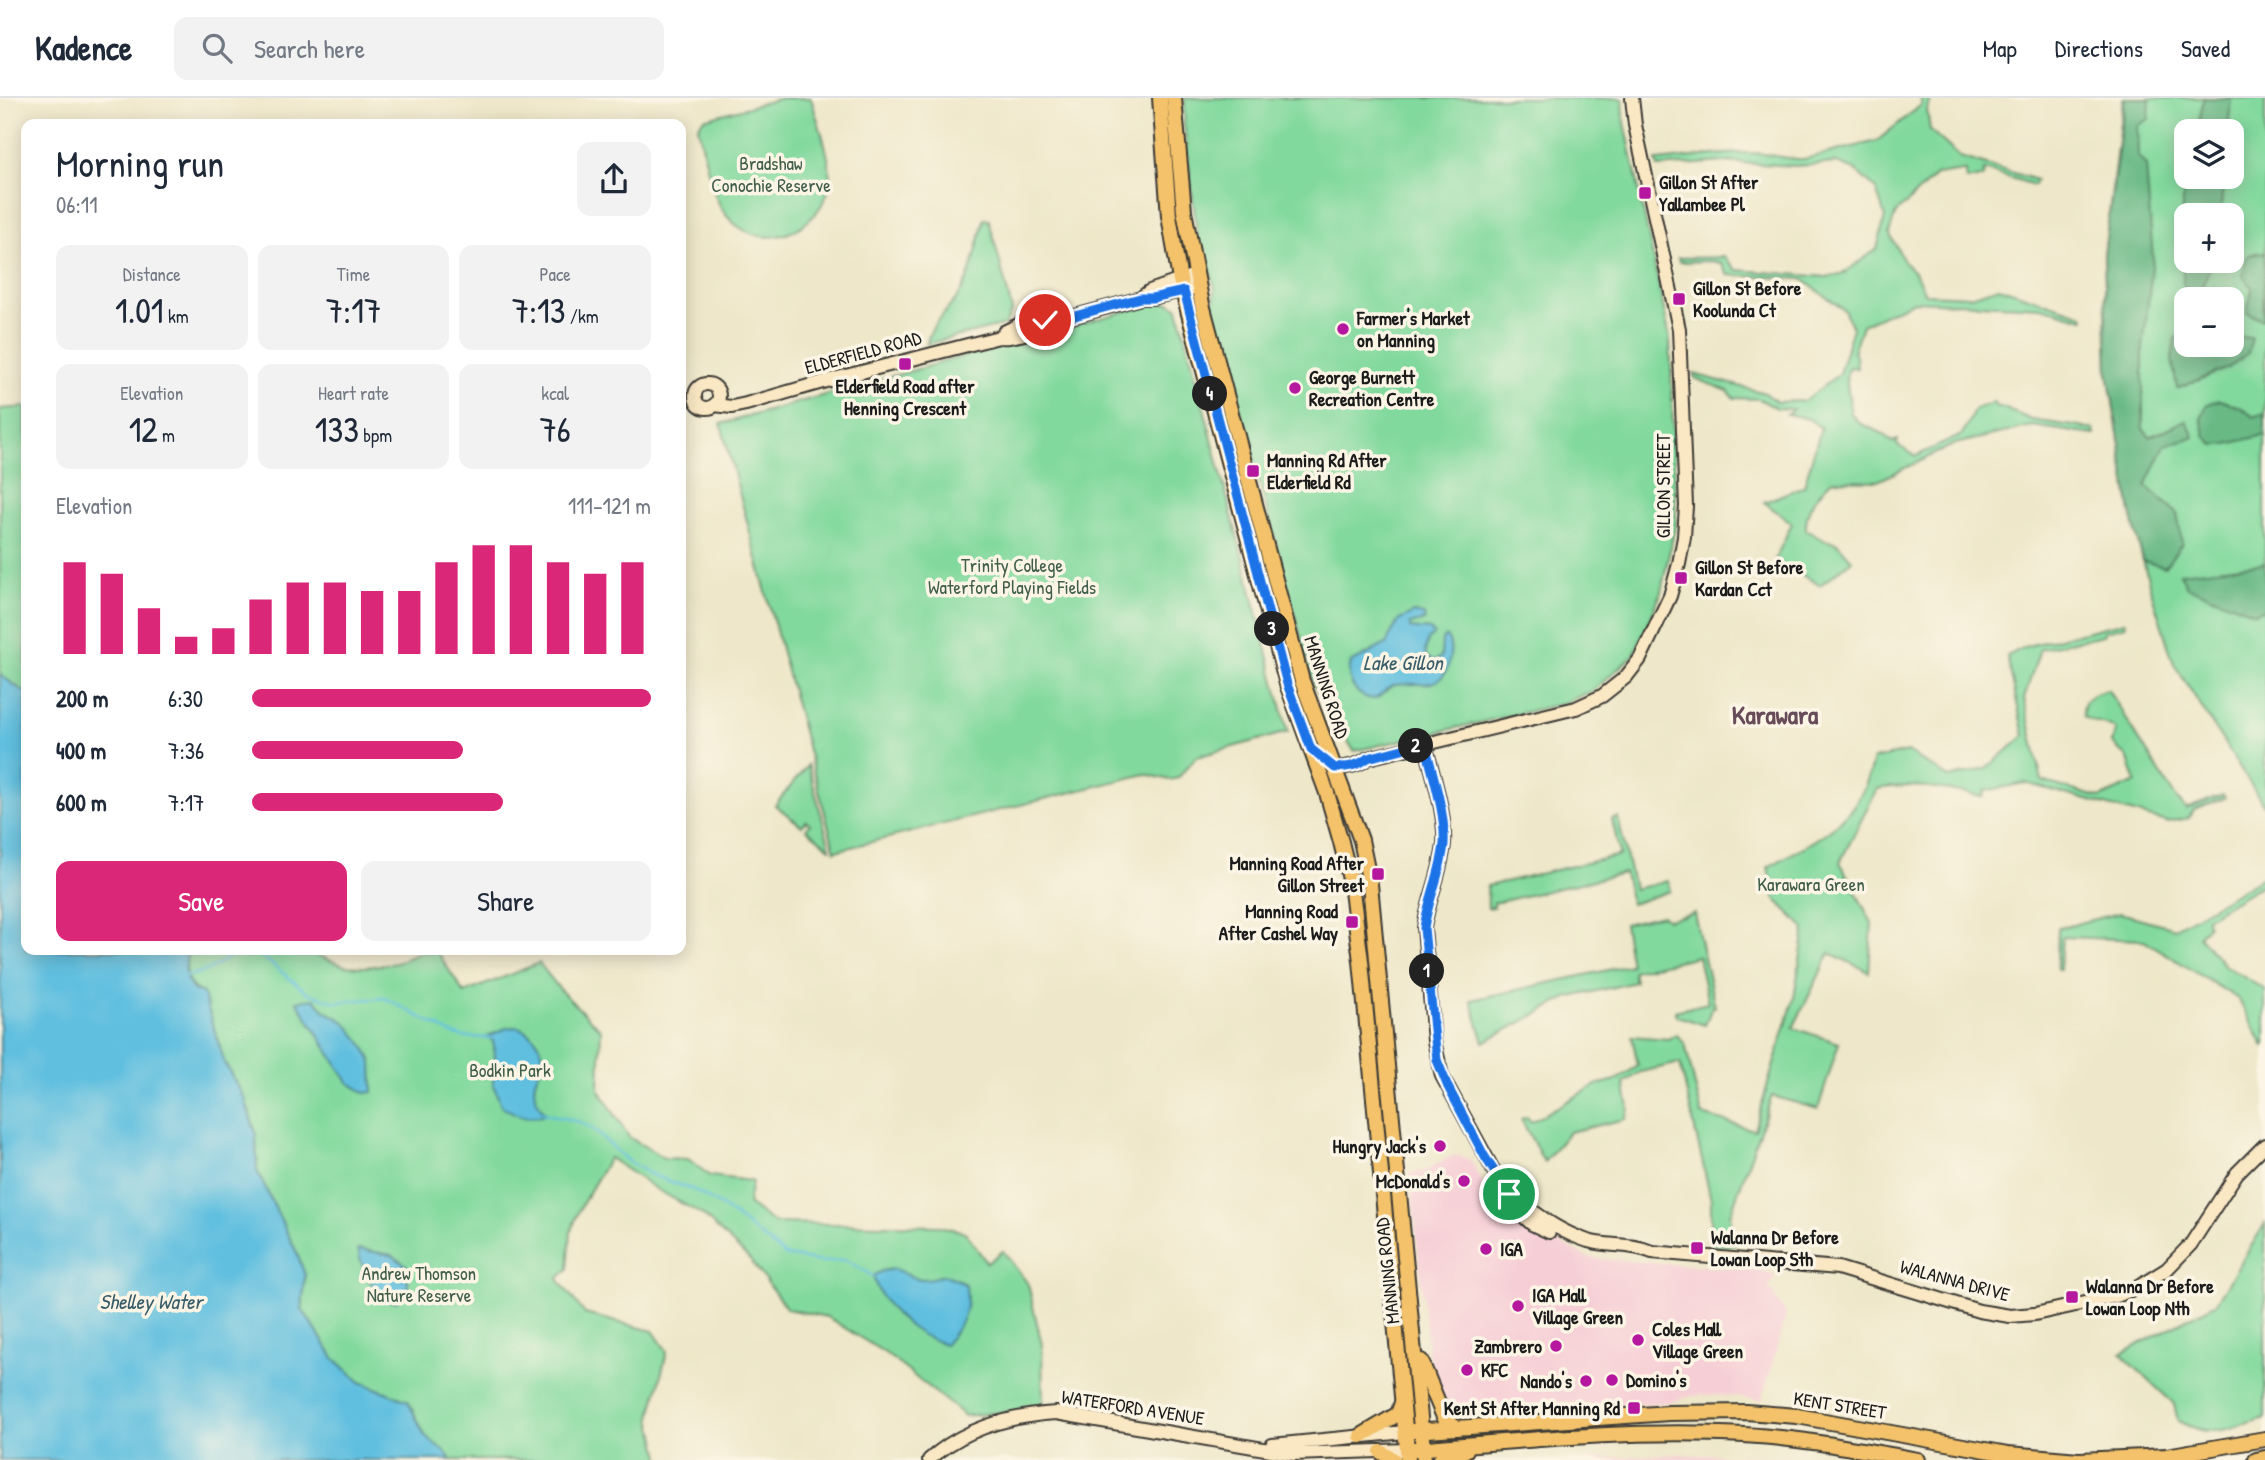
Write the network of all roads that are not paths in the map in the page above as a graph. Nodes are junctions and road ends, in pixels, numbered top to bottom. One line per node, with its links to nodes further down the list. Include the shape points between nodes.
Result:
1 (1160, 98): 4 (main road, MANNING ROAD, via 1169,216)
2 (1174, 98): 4 (main road, MANNING ROAD)
3 (1632, 98): 6 (street, GILLON STREET, via 1679,329 1686,506 1676,578 1640,659 1602,696 1576,708)
4 (1189, 283): 5 (street, ELDERFIELD ROAD, via 1150,291 1007,339 999,337 737,405); 7 (main road, MANNING ROAD, via 1287,684); 8 (main road, MANNING ROAD, via 1302,681)
5 (716, 399)
6 (1425, 743): 8 (street, GILLON STREET, via 1368,758 1359,755); 10 (street, WALANNA DRIVE, via 1444,830 1442,858 1424,928 1437,1060 1514,1208 1532,1224 1568,1243 1643,1256 1652,1252 1838,1268 1979,1311 2035,1314 2100,1300 2146,1283 2178,1259 2237,1173)
7 (1311, 749): 8 (street); 9 (main road, MANNING ROAD)
8 (1335, 768): 9 (street); 11 (main road, MANNING ROAD, via 1361,840 1370,884)
9 (1327, 793): 12 (main road, MANNING ROAD, via 1351,883 1361,961)
10 (2265, 1145)
11 (1414, 1343): 14 (main road, via 1444,1417); 15 (main road, MANNING ROAD)
12 (1402, 1402): 16 (main road, MANNING ROAD); 17 (main road, via 1398,1414)
13 (1774, 1414): 14 (main road, KENT STREET, via 1695,1412); 18 (main road); 19 (main road, KENT STREET, via 2008,1454 2079,1460 2166,1456)
14 (1457, 1428): 15 (main road, KENT STREET)
15 (1421, 1431): 16 (main road, KENT STREET); 22 (main road, MANNING ROAD)
16 (1405, 1432): 17 (street, WATERFORD AVENUE); 23 (main road, MANNING ROAD)
17 (1361, 1436): 21 (street, WATERFORD AVENUE)
18 (1773, 1437): 20 (main road, via 1647,1434); 28 (main road)
19 (2265, 1439)
20 (1486, 1442): 22 (main road); 27 (main road)
21 (1256, 1453): 24 (street, WATERFORD AVENUE); 26 (street, WATERFORD AVENUE, via 1056,1413 995,1423 965,1435)
22 (1423, 1454): 23 (main road)
23 (1407, 1455): 24 (street, WATERFORD AVENUE)
24 (1387, 1456)
25 (2265, 1458): 29 (main road)
26 (929, 1460)
27 (1440, 1460)
28 (1918, 1460)
29 (2256, 1460)

